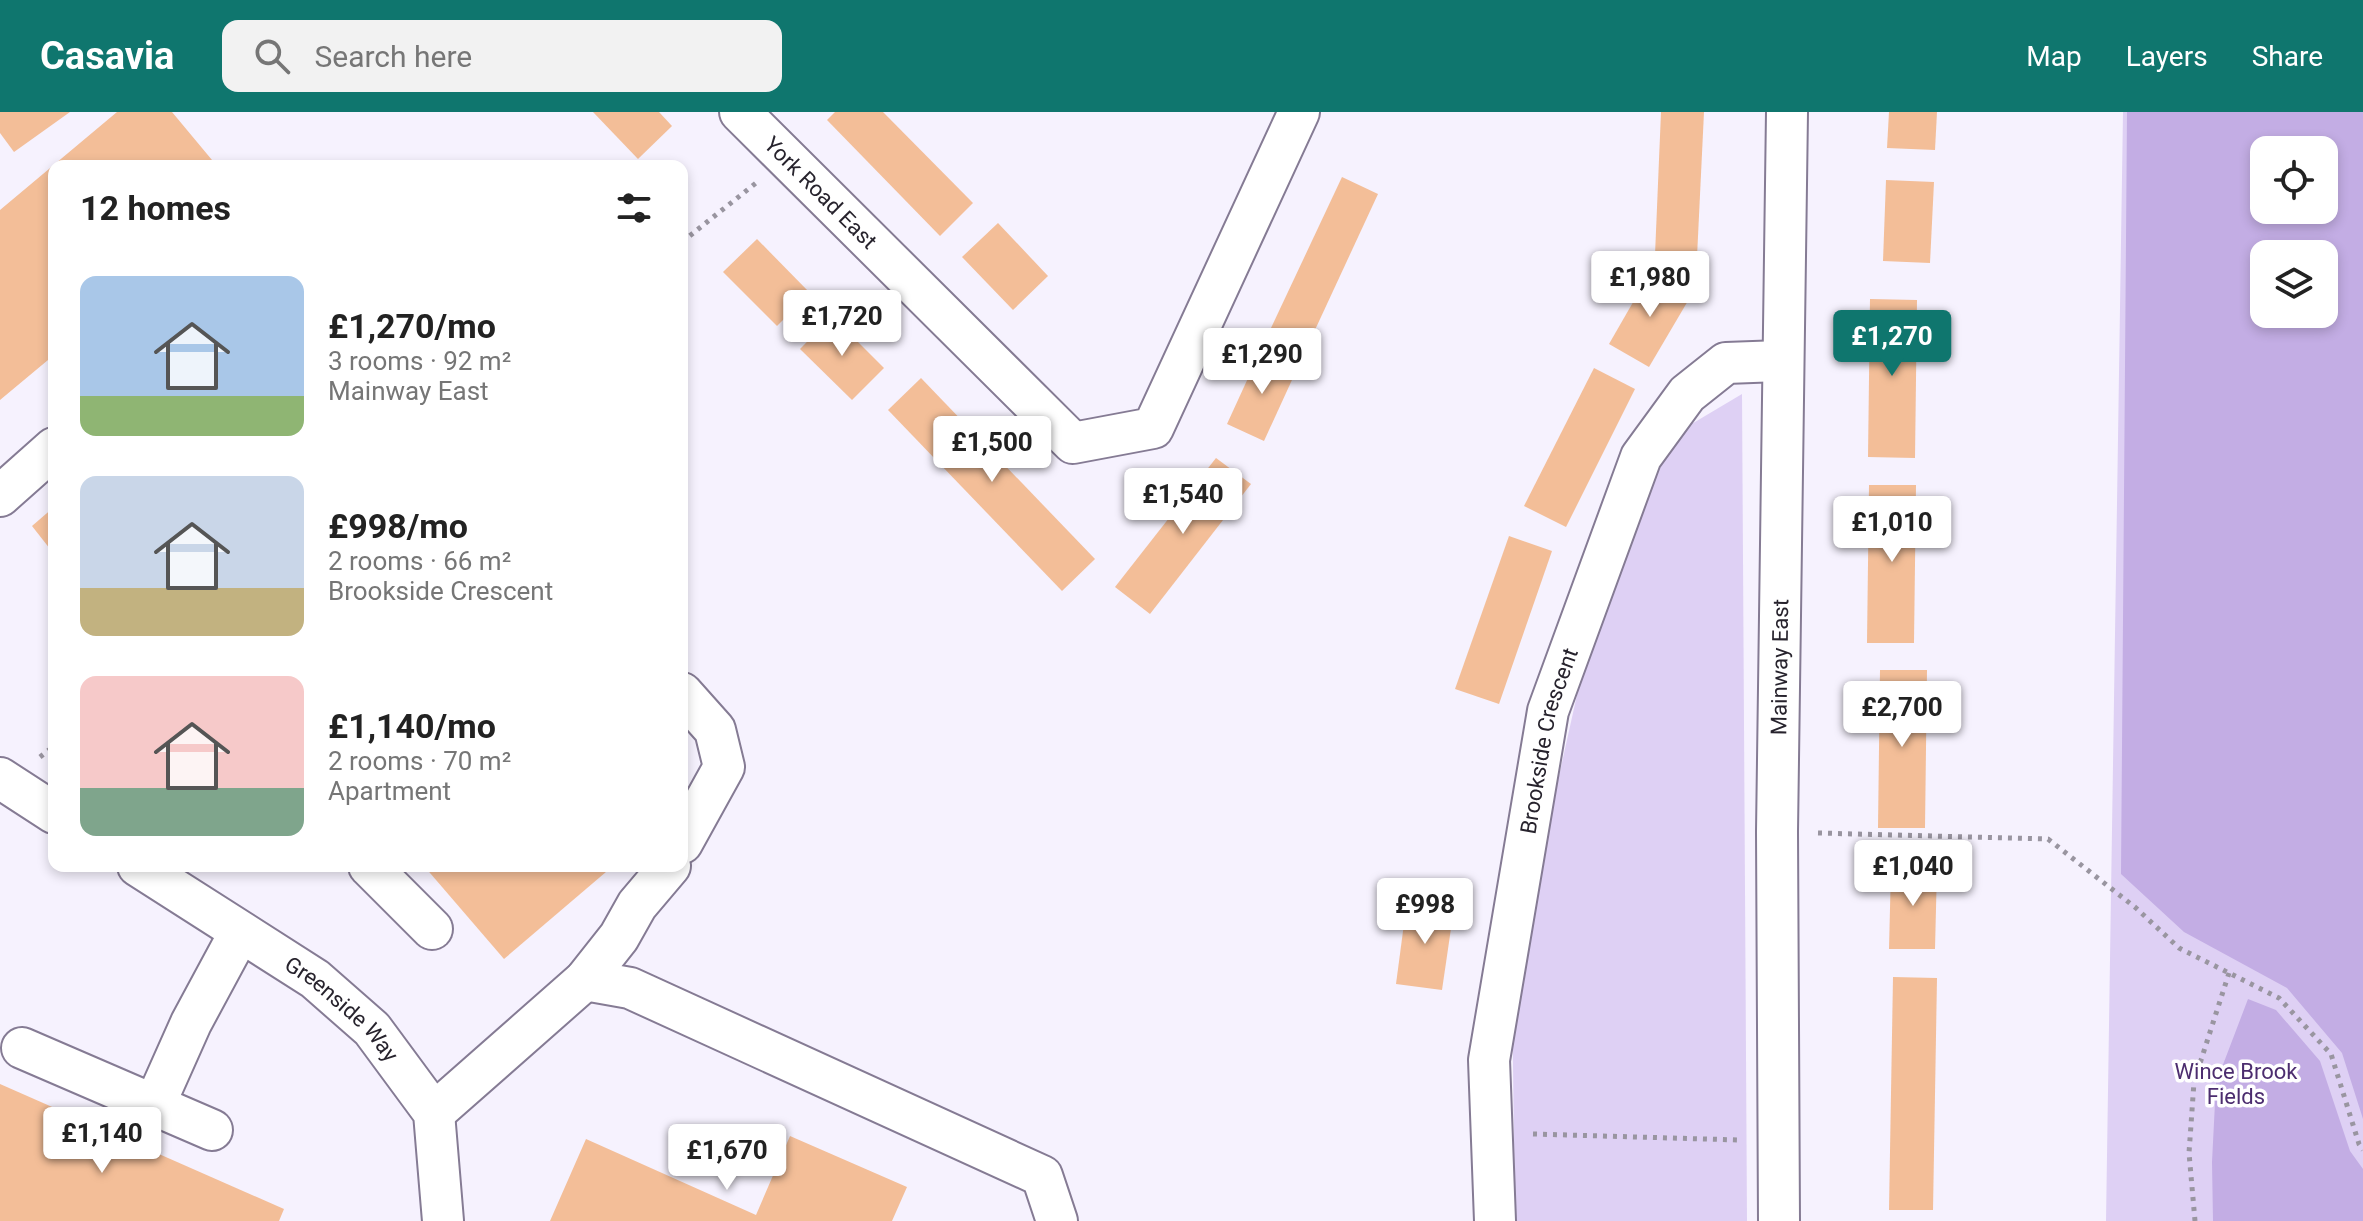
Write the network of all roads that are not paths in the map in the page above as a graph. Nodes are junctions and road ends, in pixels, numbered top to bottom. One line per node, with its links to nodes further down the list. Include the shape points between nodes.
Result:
1 (740, 112): 2 (street, York Road East, via 1073,443 1153,428)
2 (1299, 112)
3 (1787, 112): 4 (street, Mainway East)
4 (1783, 361): 23 (street, Brookside Crescent, via 1726,363 1687,394 1641,457 1548,711 1489,1060); 24 (street, Mainway East)
5 (48, 453): 6 (street)
6 (0, 496)
7 (688, 700): 10 (street, via 715,730 724,767)
8 (0, 778): 9 (street)
9 (48, 809)
10 (688, 832)
11 (152, 872): 15 (street, Greenside Way)
12 (375, 872): 14 (street)
13 (665, 872): 16 (street)
14 (432, 929)
15 (240, 932): 18 (street); 19 (street, Greenside Way, via 315,979 372,1029)
16 (585, 980): 19 (street); 22 (street, via 630,988 1042,1176)
17 (22, 1048): 18 (street)
18 (154, 1106): 20 (street)
19 (434, 1113): 21 (street)
20 (212, 1130)
21 (443, 1221)
22 (1057, 1221)
23 (1495, 1221)
24 (1779, 1221)

